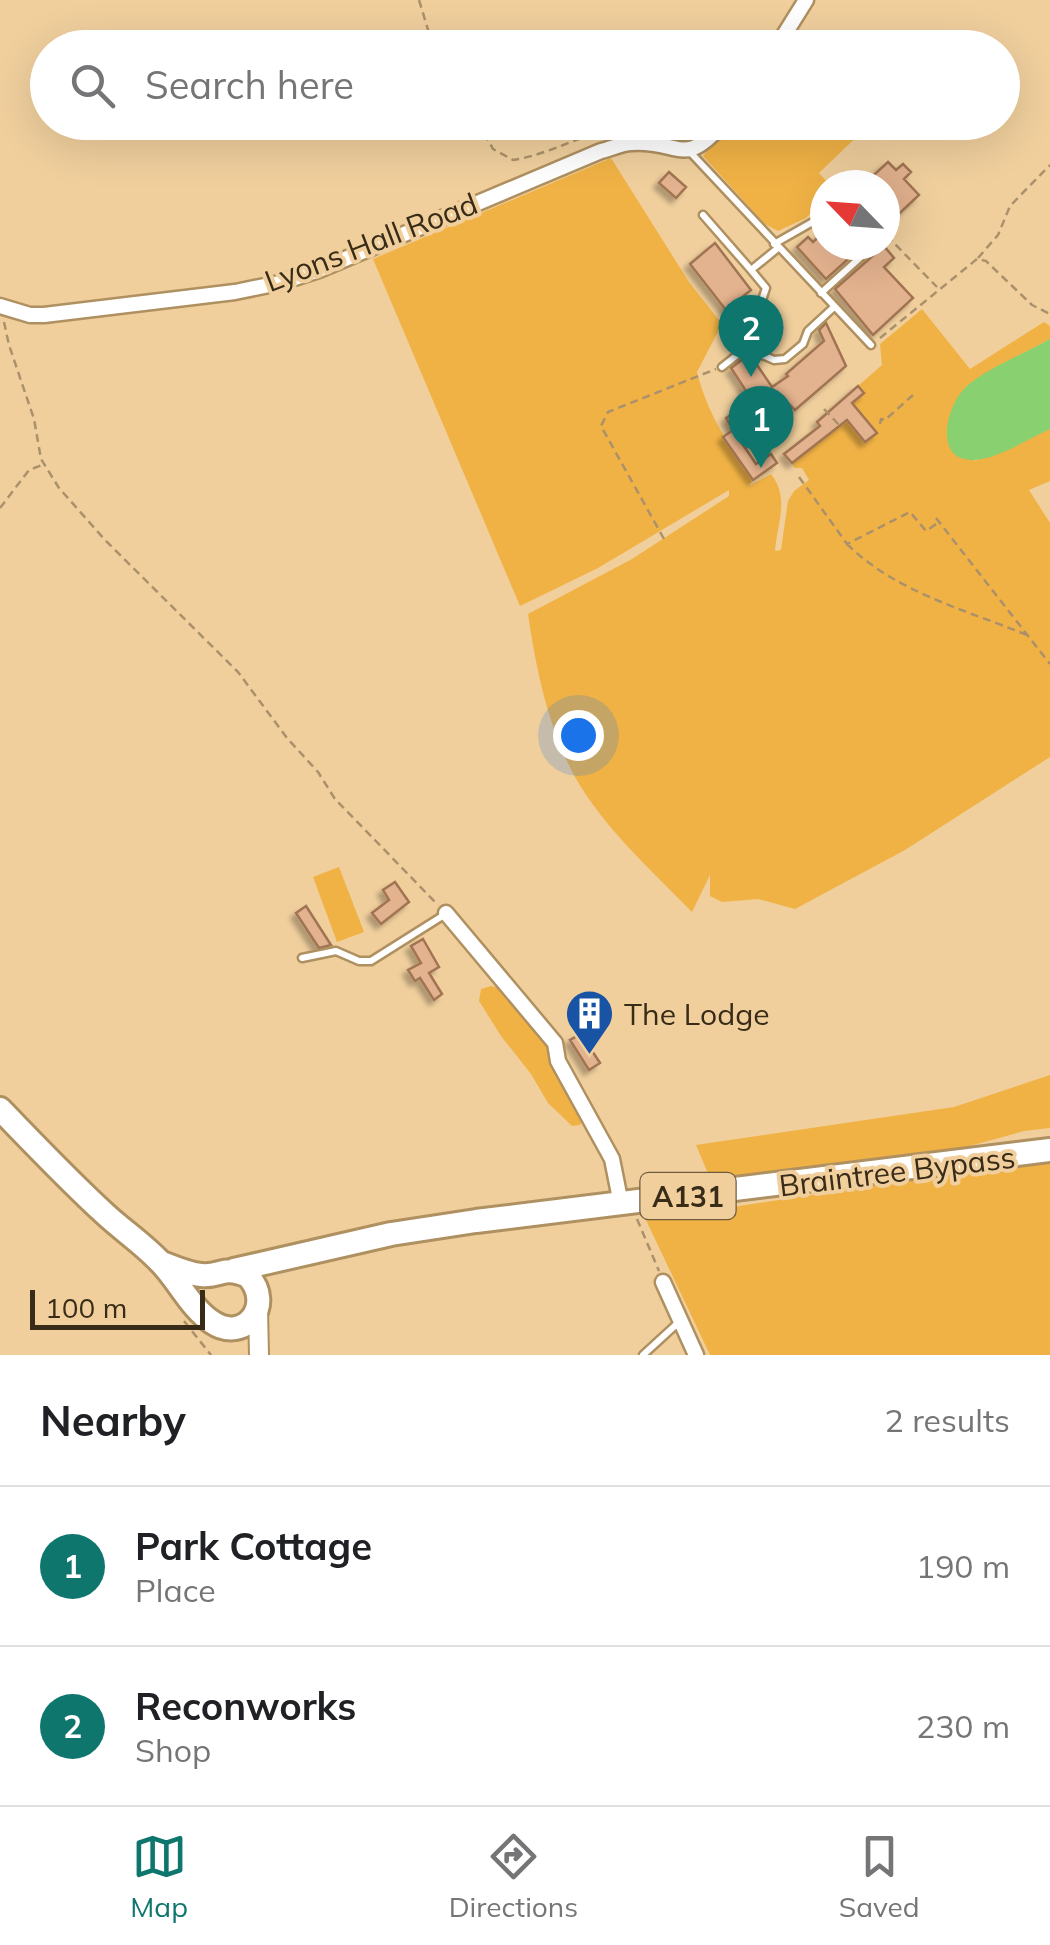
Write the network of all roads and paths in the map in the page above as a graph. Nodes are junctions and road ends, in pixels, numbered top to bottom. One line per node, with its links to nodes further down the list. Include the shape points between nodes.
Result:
1 (420, 0): 3 (path)
2 (806, 0): 4 (street)
3 (428, 30)
4 (787, 30)
5 (488, 140): 6 (path, via 513,160)
6 (580, 140)
7 (690, 140): 9 (path)
8 (708, 140): 9 (street)
9 (692, 150): 13 (lane); 20 (street, Lyons Hall Road, via 630,143 601,151 278,283 44,315)
10 (1050, 165): 15 (path, via 1010,206 998,235)
11 (703, 215): 17 (lane)
12 (810, 224): 13 (lane)
13 (776, 246): 17 (lane); 19 (lane)
14 (900, 249): 18 (path)
15 (977, 258): 18 (path); 22 (path)
16 (857, 260): 19 (lane)
17 (751, 270): 24 (lane, via 766,288)
18 (938, 288): 23 (path)
19 (821, 293): 21 (lane)
20 (1, 307): 32 (path)
21 (834, 307): 23 (lane); 24 (lane, via 785,359)
22 (1050, 314)
23 (871, 345)
24 (746, 348): 25 (lane)
25 (722, 367): 35 (path, via 608,412 601,426)
26 (913, 394): 30 (path)
27 (824, 409): 29 (path)
28 (840, 417): 29 (path)
29 (835, 421): 31 (path)
30 (880, 424)
31 (840, 426)
32 (44, 464): 34 (path, via 29,470); 39 (path, via 105,540 238,672 335,799)
33 (799, 477): 36 (path)
34 (0, 508)
35 (664, 539)
36 (847, 544): 37 (path, via 899,583); 37 (path, via 910,512 926,531 937,520)
37 (1028, 635): 38 (path)
38 (1050, 664)
39 (446, 913): 40 (lane, via 371,961 336,951); 43 (street, via 555,1043 612,1159)
40 (302, 958)
41 (0, 1109): 45 (highway, A131)
42 (1050, 1150): 43 (highway, Braintree Bypass / A131)
43 (626, 1204): 44 (highway, Braintree Bypass / A131, via 391,1234); 47 (path)
44 (328, 1250): 46 (highway, Braintree Bypass / A131); 48 (highway, Braintree Bypass / A131, via 277,1275)
45 (162, 1263): 46 (highway, A131, via 198,1275); 49 (highway, A131)
46 (222, 1273): 48 (highway, A131, via 248,1276); 49 (highway, via 201,1289)
47 (663, 1282): 50 (street)
48 (259, 1301): 51 (highway, A131, via 244,1326); 54 (main road)
49 (193, 1317): 51 (highway, A131); 52 (path)
50 (680, 1321): 55 (lane); 56 (street)
51 (232, 1329): 53 (main road)
52 (211, 1355)
53 (250, 1355)
54 (260, 1355)
55 (642, 1355)
56 (696, 1355)

